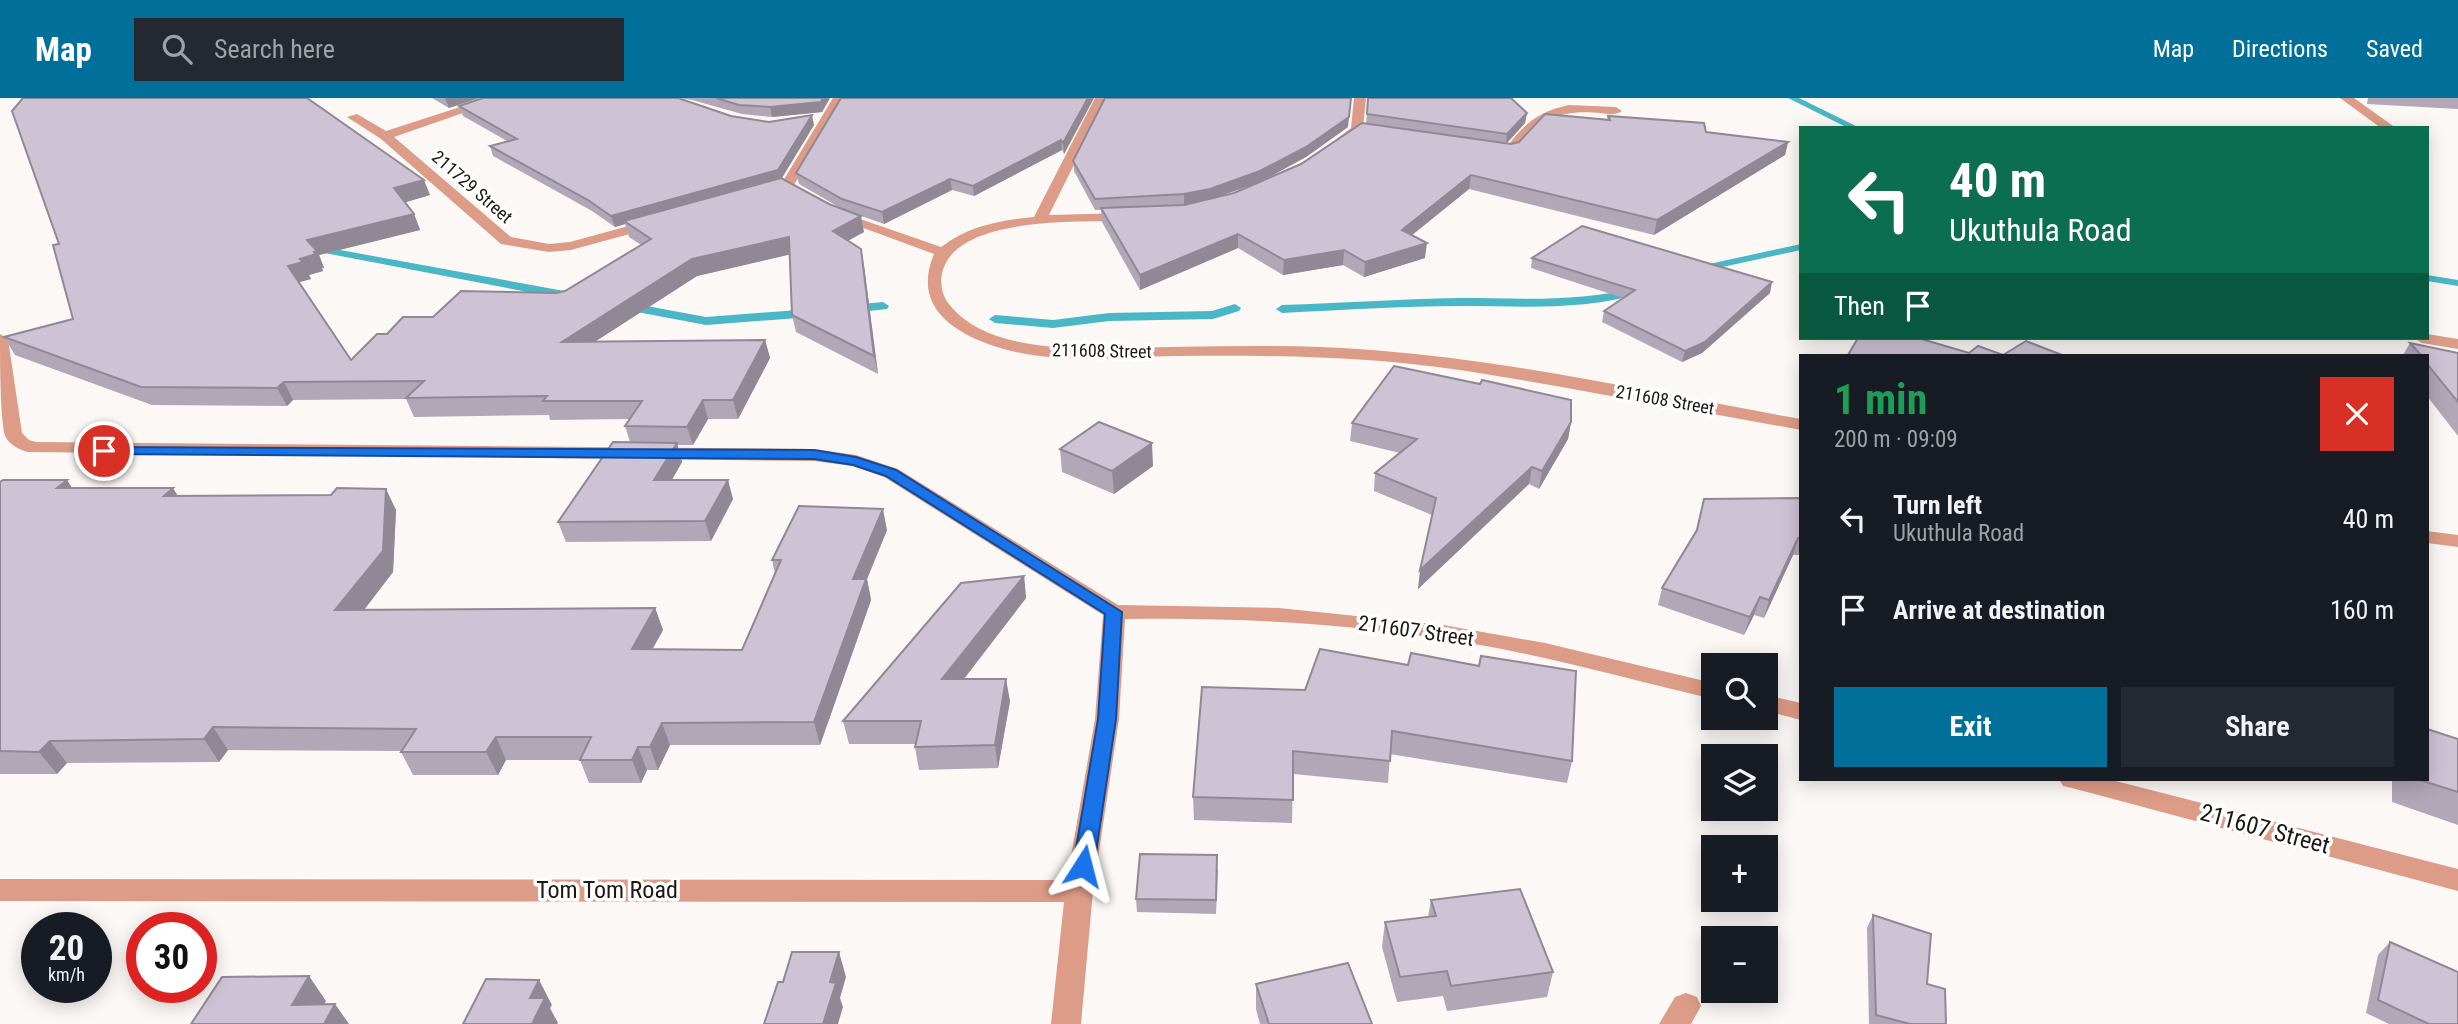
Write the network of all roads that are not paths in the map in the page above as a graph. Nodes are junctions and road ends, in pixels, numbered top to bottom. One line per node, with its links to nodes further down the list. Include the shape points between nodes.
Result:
1 (500, 98): 9 (street, 211729 Street)
2 (839, 98): 15 (street, via 821,118 782,188 824,209)
3 (1101, 98): 13 (street)
4 (1360, 98): 11 (street, via 1364,130)
5 (2346, 98): 8 (street)
6 (1616, 111): 10 (street, via 1558,109 1544,116 1510,151)
7 (354, 117): 9 (street, 211729 Street)
8 (2387, 126)
9 (385, 136): 14 (street, 211729 Street, via 506,242 572,246)
10 (1472, 146)
11 (1325, 155)
12 (1150, 215): 13 (street)
13 (1040, 219): 15 (street, via 996,226)
14 (665, 220)
15 (942, 252): 19 (street, 211608 Street, via 934,268 933,285 943,307 972,330 1003,344 1061,353 1370,355 1513,374)
16 (2429, 339): 18 (street)
17 (0, 340): 22 (street, via 13,434 34,448 814,454 891,473)
18 (2458, 344)
19 (1799, 425)
20 (2429, 537): 21 (street)
21 (2458, 541)
22 (1114, 612): 23 (street, 211607 Street, via 1175,610 1444,633 1578,658); 29 (street, via 1107,719)
23 (1701, 688)
24 (1778, 707): 25 (street)
25 (1799, 712)
26 (2079, 781): 27 (street, 211607 Street)
27 (2458, 880)
28 (0, 890): 29 (street, Tom Tom Road)
29 (1079, 891): 30 (street)
30 (1066, 1024)

